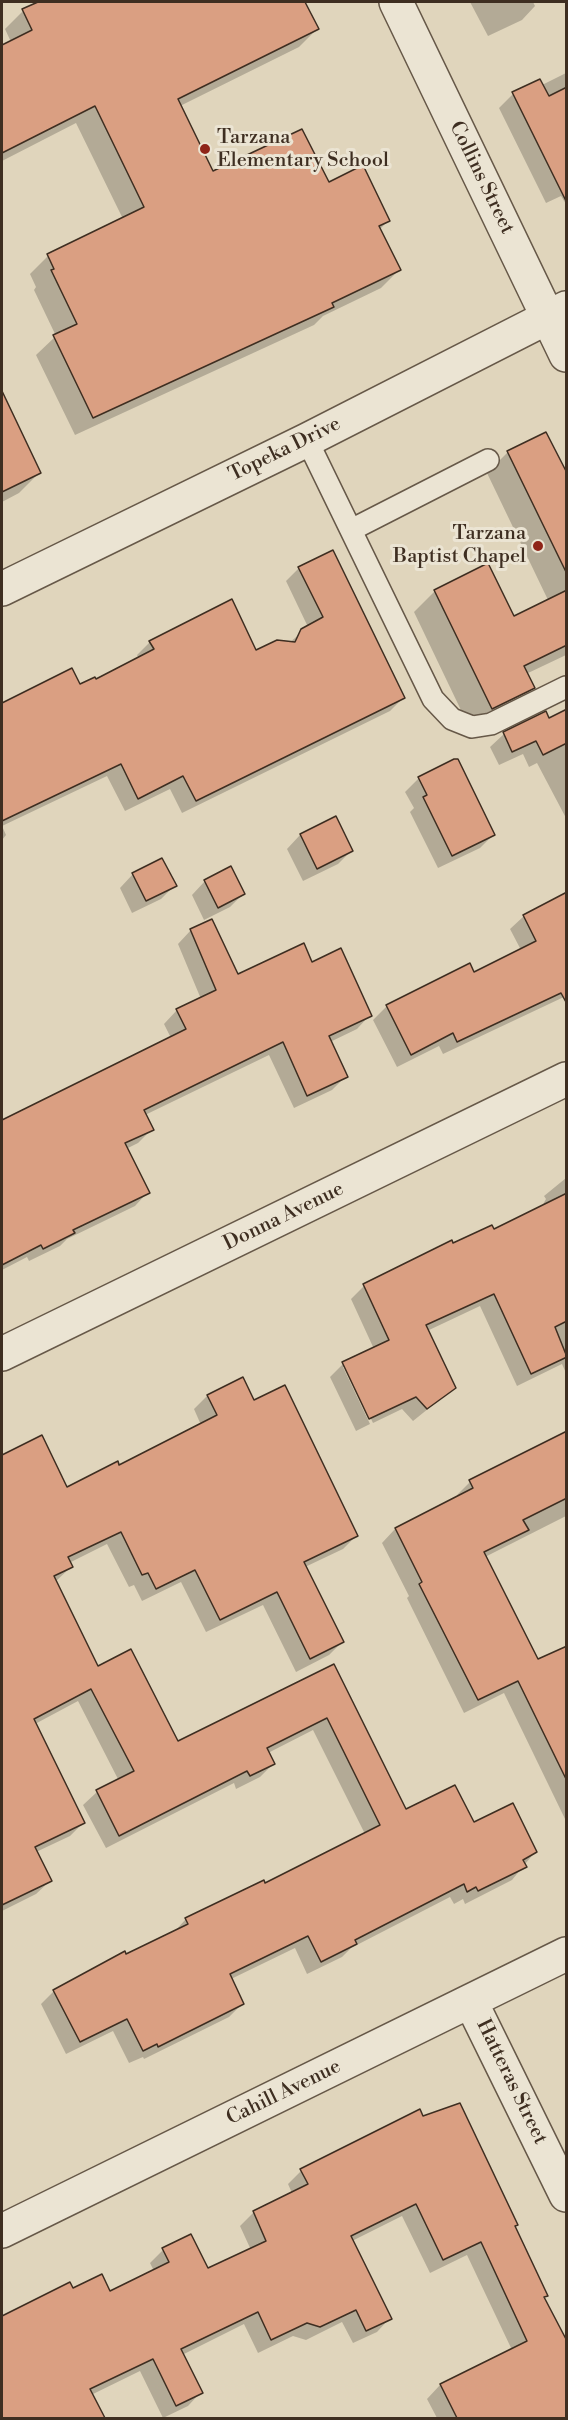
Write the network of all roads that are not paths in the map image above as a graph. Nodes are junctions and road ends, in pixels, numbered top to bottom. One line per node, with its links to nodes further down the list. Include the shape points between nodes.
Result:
1 (396, 2): 2 (street, Collins Street)
2 (558, 313): 3 (street, Collins Street); 4 (street, Topeka Drive)
3 (567, 355)
4 (307, 440): 6 (lane); 7 (street, Topeka Drive)
5 (488, 460): 6 (lane)
6 (351, 530): 8 (lane, via 433,699 452,719 472,728 491,724)
7 (2, 589)
8 (567, 687)
9 (567, 1079): 10 (street, Donna Avenue)
10 (2, 1354)
11 (567, 1954): 12 (street, Cahill Avenue)
12 (471, 2002): 13 (street, Hatteras Street); 14 (street, Cahill Avenue)
13 (567, 2195)
14 (2, 2231)

